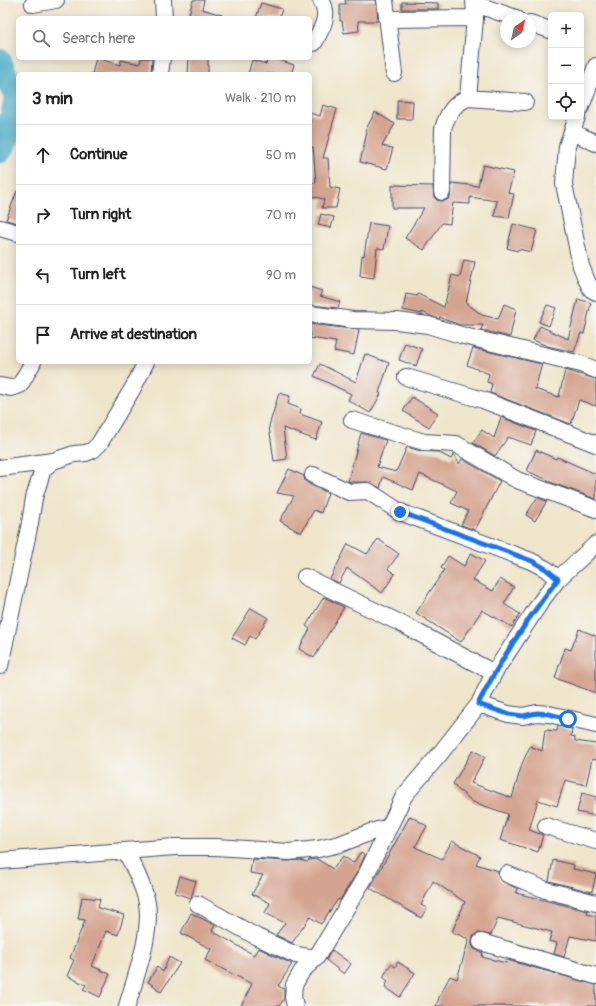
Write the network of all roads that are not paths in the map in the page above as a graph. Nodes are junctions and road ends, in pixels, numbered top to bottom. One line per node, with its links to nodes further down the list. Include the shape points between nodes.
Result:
1 (56, 0): 5 (street)
2 (163, 0): 8 (street)
3 (322, 0): 12 (street, via 326,17)
4 (385, 0): 9 (street)
5 (33, 4)
6 (475, 7): 7 (street); 9 (street); 17 (street)
7 (500, 14)
8 (164, 16)
9 (387, 19): 16 (street)
10 (536, 25): 11 (street)
11 (548, 29)
12 (314, 43)
13 (162, 60): 15 (street)
14 (596, 69): 18 (street)
15 (160, 72)
16 (394, 73)
17 (468, 98): 19 (street); 23 (street, via 453,108 443,129)
18 (584, 99)
19 (525, 102)
20 (576, 120): 21 (street)
21 (572, 132): 22 (street); 26 (street, via 567,146 564,184 581,266 591,289)
22 (596, 143)
23 (442, 192)
24 (0, 228): 25 (street)
25 (16, 232)
26 (596, 292)
27 (312, 314): 30 (street, via 428,325)
28 (32, 364): 32 (street, via 20,385 11,388)
29 (145, 364): 35 (street, via 99,444 86,453)
30 (596, 370)
31 (406, 377): 34 (street, via 484,400)
32 (0, 386)
33 (352, 420): 38 (street, via 424,442 456,444 517,480)
34 (596, 444)
35 (52, 461): 36 (street); 42 (street, via 43,469 34,498)
36 (0, 468)
37 (313, 475): 41 (street, via 349,492 368,491 400,512 532,561)
38 (596, 509)
39 (596, 544): 41 (street)
40 (305, 577): 43 (street, via 400,623)
41 (558, 579): 43 (street)
42 (0, 666)
43 (494, 673): 44 (street)
44 (478, 704): 45 (street, via 508,714 549,714); 47 (street, via 404,796)
45 (596, 725)
46 (546, 826): 48 (street)
47 (389, 827): 49 (street, via 340,844 289,852 216,847); 55 (street, via 365,876)
48 (596, 841)
49 (126, 851): 50 (street); 57 (street, via 143,888 148,919 146,938)
50 (0, 861)
51 (507, 874): 52 (street, via 546,890)
52 (596, 903)
53 (198, 904): 55 (street, via 257,937 296,955)
54 (481, 942): 56 (street)
55 (316, 958): 58 (street, via 302,971 294,985)
56 (596, 976)
57 (127, 1006)
58 (295, 1006)

